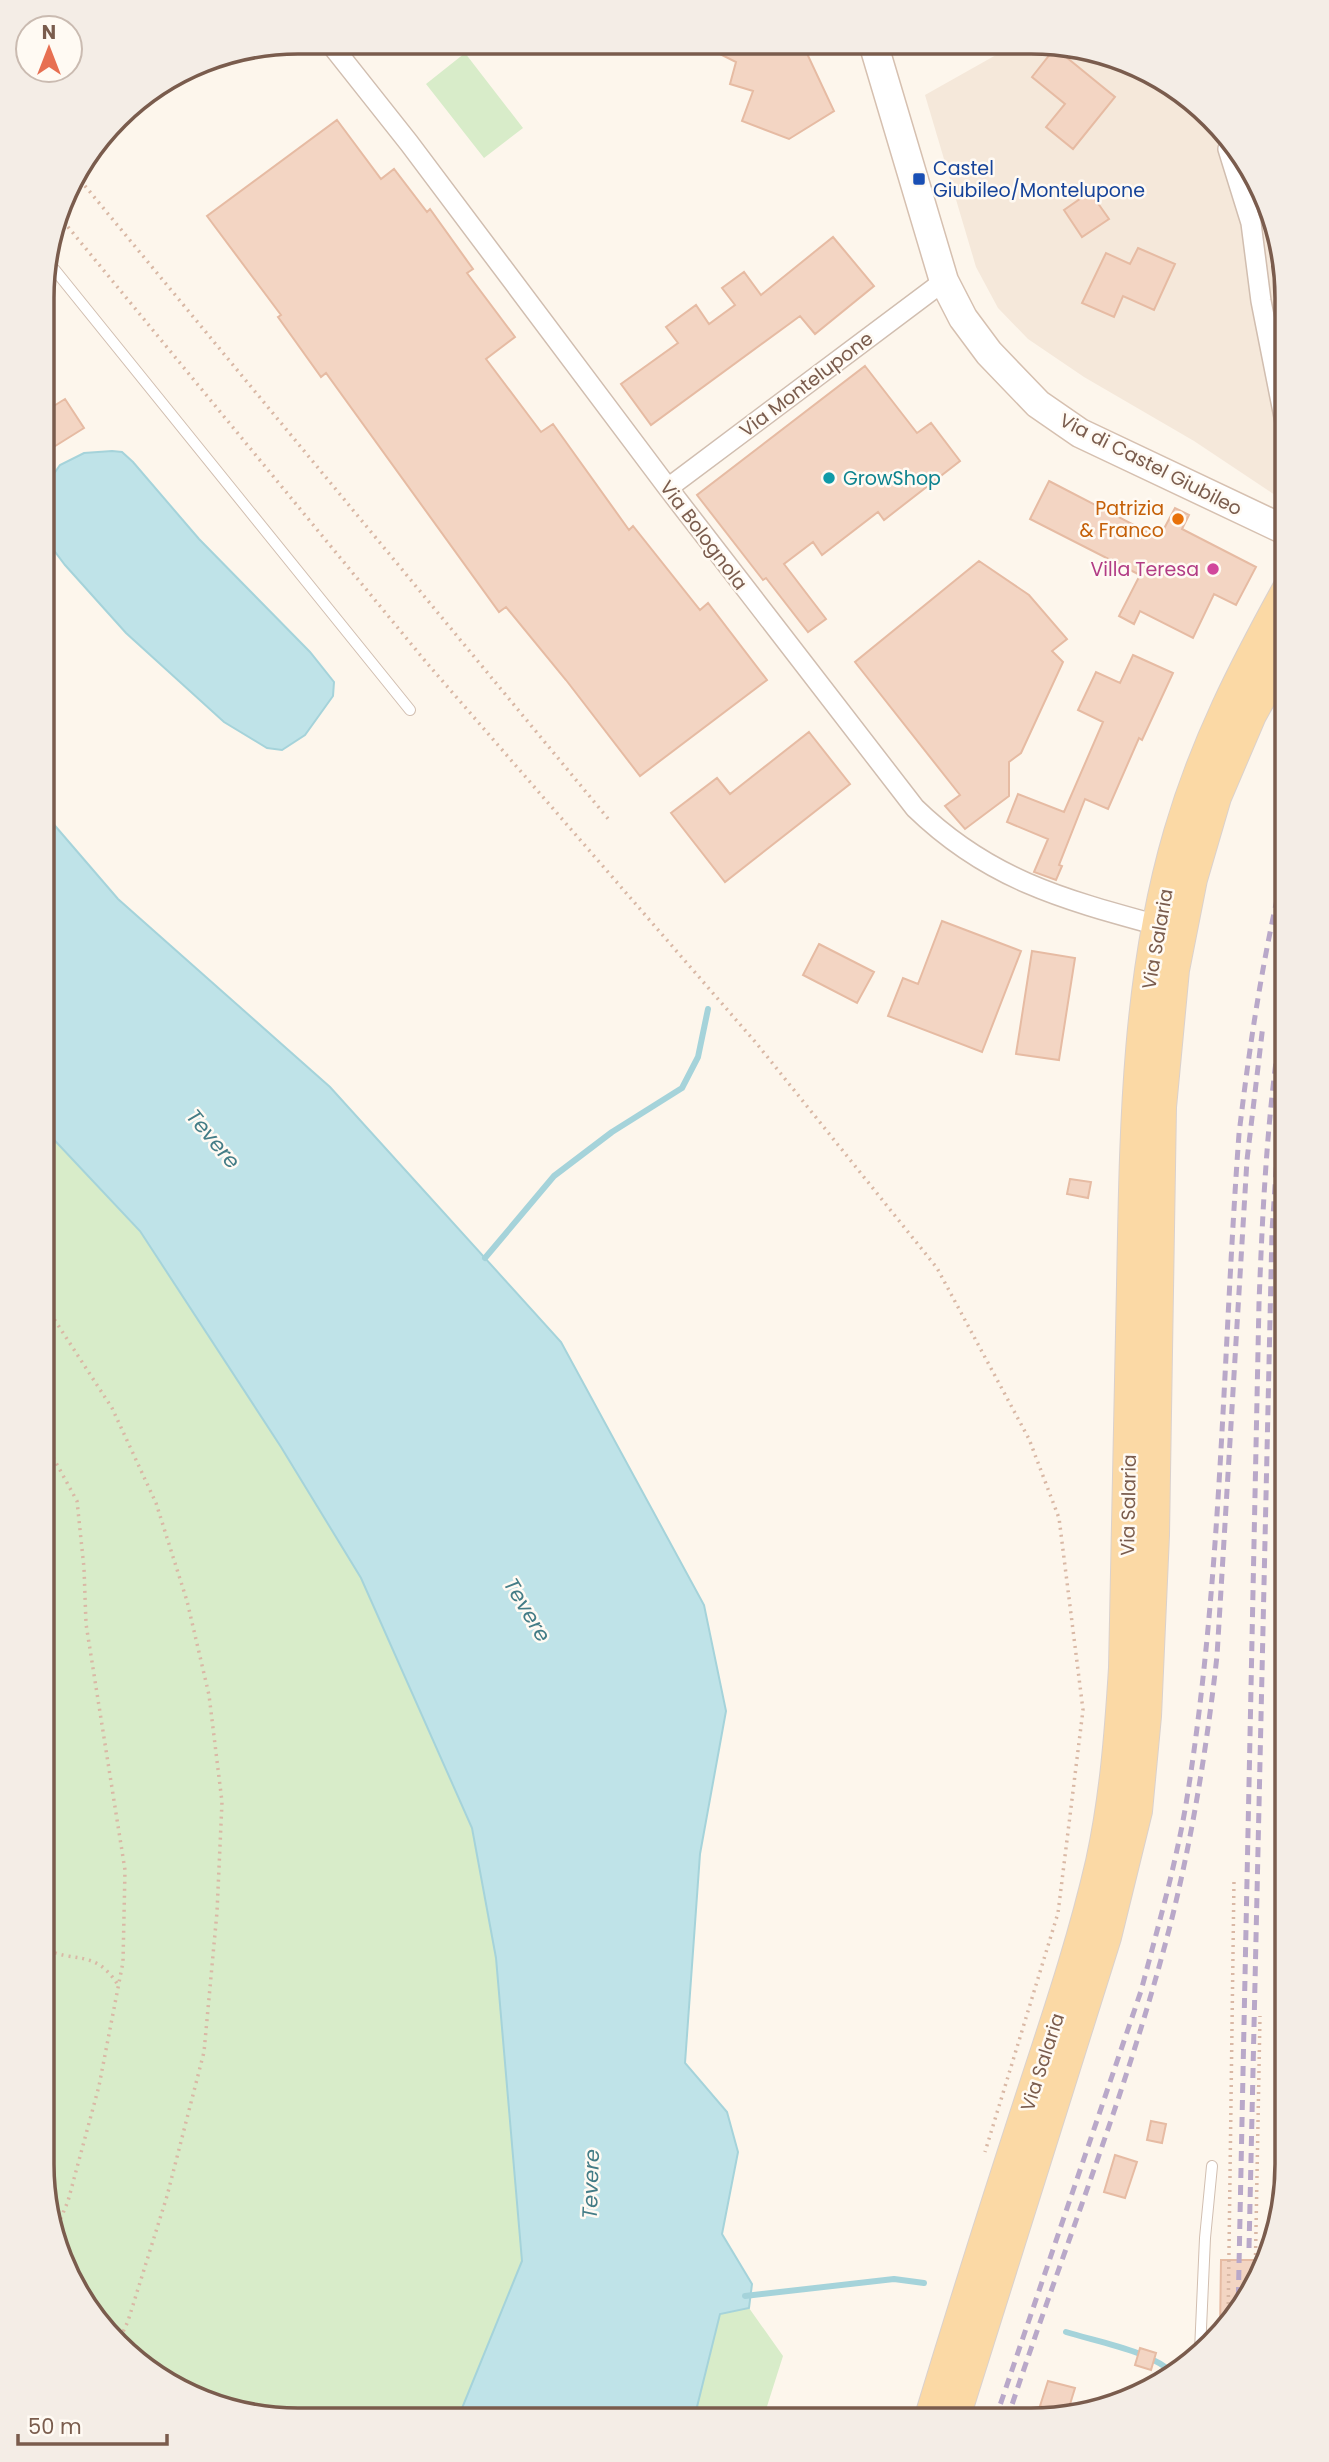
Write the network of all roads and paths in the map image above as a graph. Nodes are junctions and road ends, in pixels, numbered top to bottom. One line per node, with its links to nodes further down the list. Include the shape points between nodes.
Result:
1 (339, 54): 9 (street, Via Bolognola)
2 (876, 54): 7 (street, Via di Castel Giubileo)
3 (1231, 159): 8 (street, via 1251,223)
4 (83, 184): 14 (path)
5 (66, 225): 19 (path, via 426,662 757,1044 937,1268 1029,1438 1059,1518 1083,1710)
6 (56, 271): 13 (lane)
7 (944, 281): 9 (street, Via Montelupone); 10 (street, Via di Castel Giubileo, via 989,353 1059,420)
8 (1275, 371)
9 (668, 488): 15 (street, Via Bolognola, via 905,797 938,829 993,868 1034,887)
10 (1275, 523)
11 (1275, 613): 15 (main road, Via Salaria, via 1203,758 1178,835)
12 (1275, 672): 30 (main road, Via Salaria, via 1216,797 1192,879 1172,985 1161,1107 1153,1548 1137,1811 1106,1937)
13 (410, 710)
14 (610, 821)
15 (1157, 925): 29 (main road, Via Salaria, via 1139,1064 1124,1668 1110,1810 1076,1956)
16 (54, 1318): 27 (path, via 112,1408 156,1503 187,1601 209,1695 222,1802 218,1912 204,2052 167,2196)
17 (54, 1459): 21 (path, via 77,1501 86,1624 125,1870)
18 (1234, 1879): 26 (path)
19 (1058, 1913)
20 (54, 1950): 21 (path, via 90,1959 109,1971)
21 (119, 1985): 24 (path, via 99,2086)
22 (1260, 2016): 25 (path)
23 (1212, 2166): 28 (lane)
24 (61, 2218)
25 (1255, 2258)
26 (1228, 2306)
27 (123, 2333)
28 (1201, 2338)
29 (933, 2408)
30 (958, 2408)

